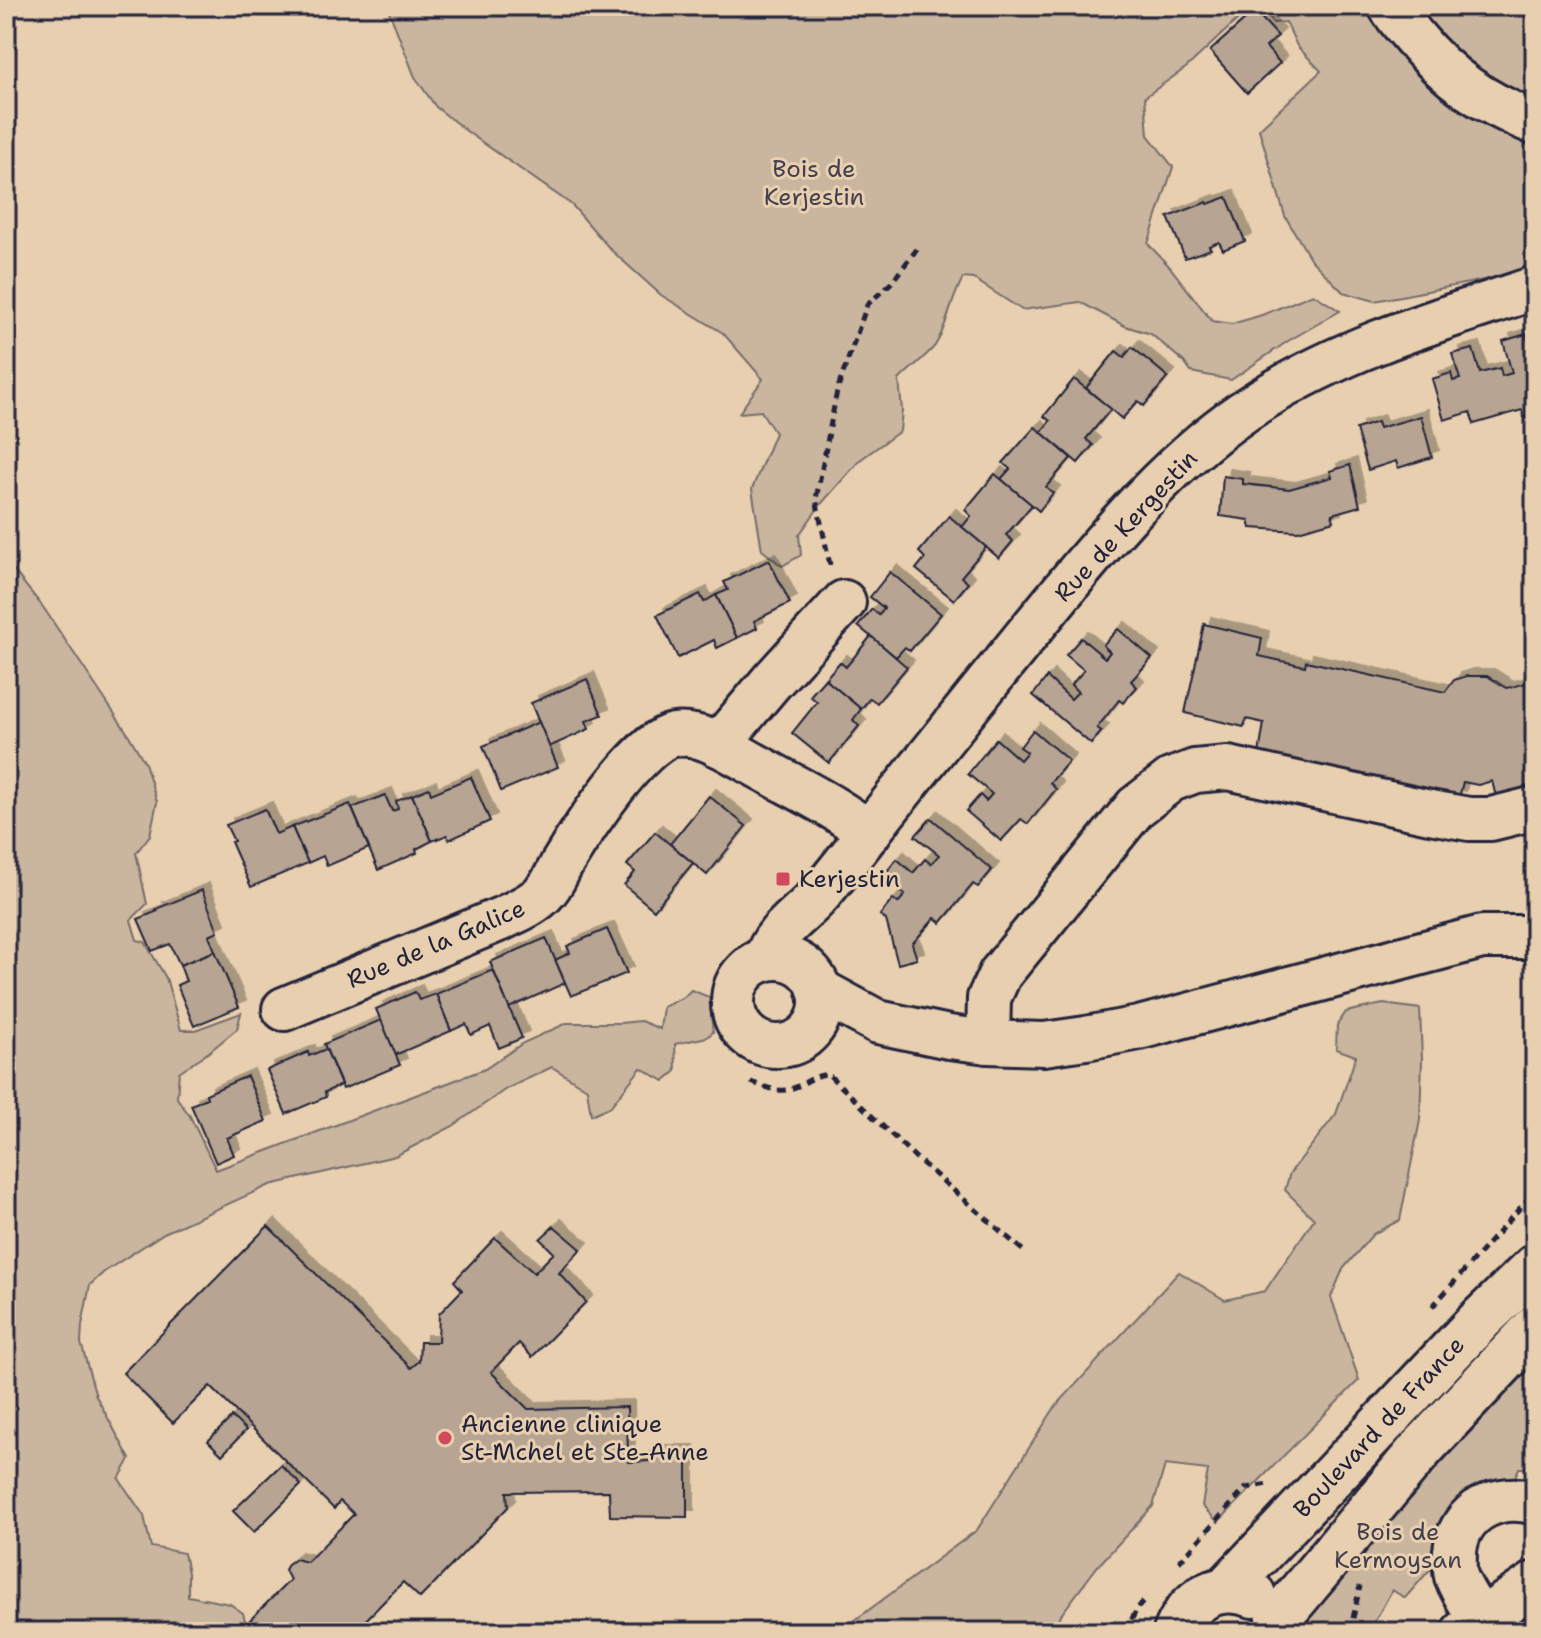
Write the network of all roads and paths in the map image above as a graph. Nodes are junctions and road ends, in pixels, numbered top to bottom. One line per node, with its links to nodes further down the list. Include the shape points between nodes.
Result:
1 (1390, 6): 2 (street, via 1459,84)
2 (1535, 123)
3 (917, 249): 5 (path, via 867,305 837,391 816,499 836,596)
4 (1535, 288): 8 (street, Rue de Kergestin, via 1374,343 1258,401 1212,436 1095,552)
5 (844, 602): 6 (street)
6 (718, 745): 8 (street, Rue de la Galice); 15 (street, Rue de la Galice, via 673,735 646,750 533,903)
7 (1535, 808): 16 (street, via 1469,819 1228,768 1171,780 1136,807 1000,974 989,998)
8 (869, 833): 9 (street, Rue de Kergestin)
9 (818, 897): 13 (street, Rue de Kergestin, via 778,935); 14 (street, Rue de Kergestin, via 813,920)
10 (1535, 937): 11 (street, via 1482,937)
11 (1441, 947): 12 (street); 16 (street, via 1139,1028 1044,1044)
12 (1535, 954)
13 (766, 959): 14 (street, via 797,963); 14 (street, Rue de Kergestin, via 749,967 734,989 735,1015 748,1036 774,1046 803,1038)
14 (814, 996): 16 (street, via 878,1022)
15 (284, 1009)
16 (988, 1042)
17 (751, 1082): 19 (path, via 779,1091 828,1074)
18 (1535, 1191): 21 (path)
19 (1027, 1254)
20 (1535, 1267): 27 (main road, Boulevard de France)
21 (1431, 1308)
22 (1535, 1328): 29 (main road, Boulevard de France, via 1421,1449)
23 (1274, 1483): 25 (path, via 1246,1488)
24 (1535, 1503): 30 (street, via 1505,1499 1488,1504 1463,1525 1454,1562)
25 (1176, 1565)
26 (1535, 1583): 30 (street)
27 (1225, 1590): 29 (main road, Boulevard de France, via 1256,1596); 32 (main road, Boulevard de France, via 1205,1596 1186,1612)
28 (1147, 1598): 31 (path)
29 (1282, 1625)
30 (1472, 1626)
31 (1125, 1632)
32 (1176, 1632)

